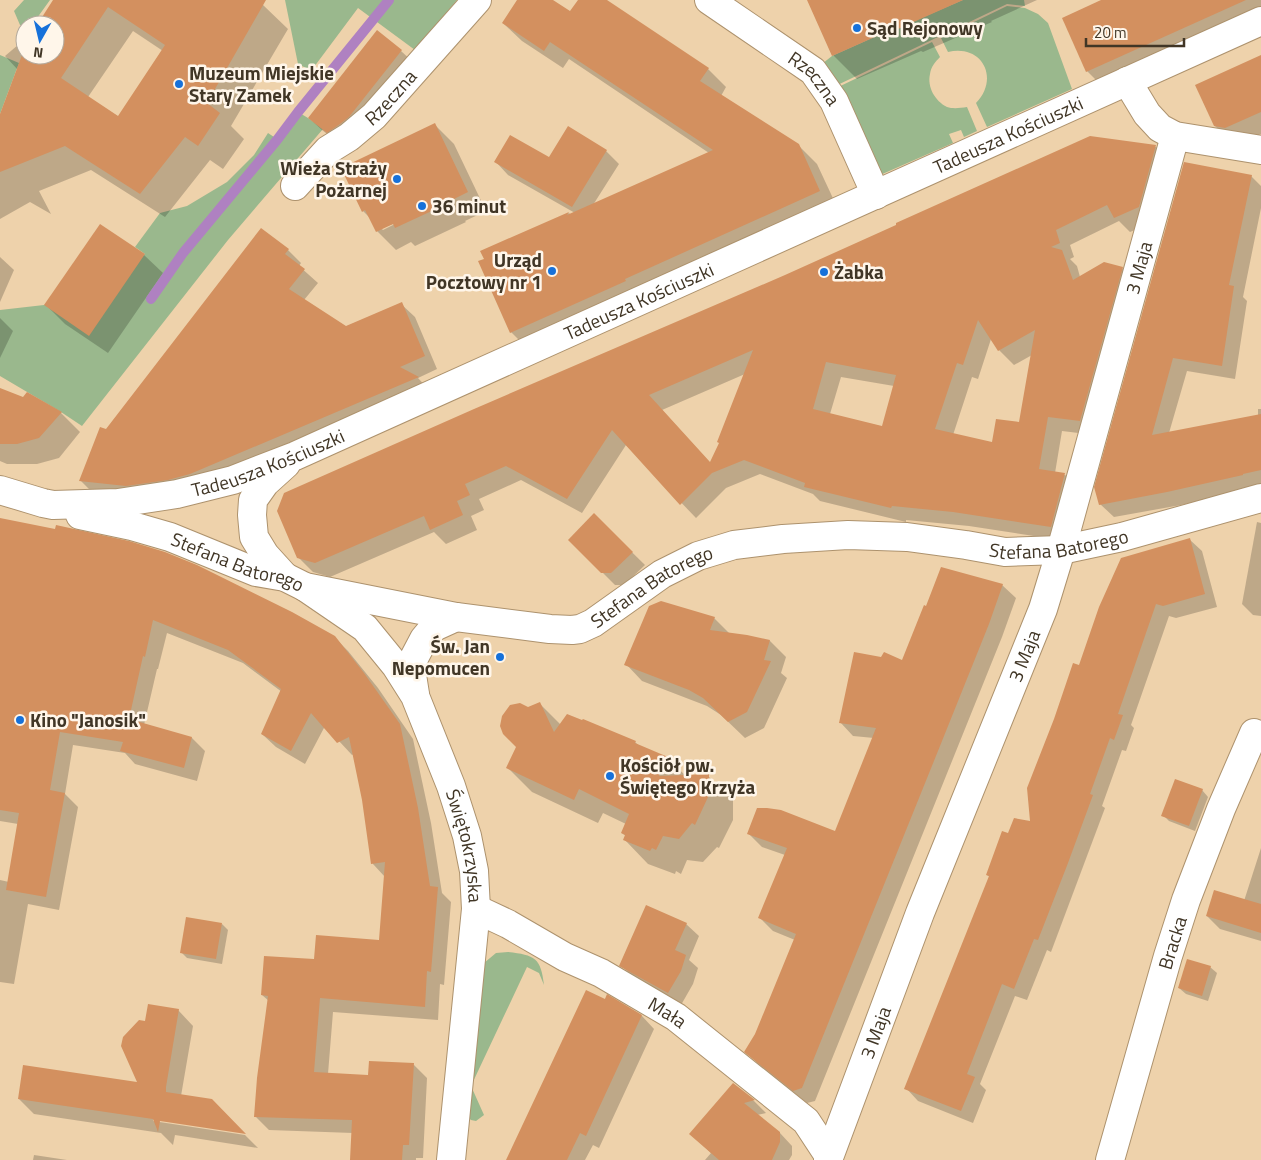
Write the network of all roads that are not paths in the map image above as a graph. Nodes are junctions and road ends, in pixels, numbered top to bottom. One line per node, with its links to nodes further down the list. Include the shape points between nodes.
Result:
1 (477, 0): 7 (street, Rzeczna, via 374,116 328,150)
2 (710, 0): 8 (street, Rzeczna, via 813,71 834,101)
3 (1261, 21): 4 (street, Tadeusza Kościuszki)
4 (1127, 81): 5 (street, via 1147,114 1160,128); 8 (street, Tadeusza Kościuszki)
5 (1175, 136): 6 (street); 13 (street, 3 Maja)
6 (1261, 150)
7 (295, 186)
8 (876, 195): 9 (street, Tadeusza Kościuszki)
9 (295, 456): 12 (street, Tadeusza Kościuszki, via 233,480 177,494 118,503); 14 (street, via 265,483 253,500 252,515 254,537 265,555)
10 (0, 490): 12 (street, Tadeusza Kościuszki)
11 (1261, 498): 13 (street, Stefana Batorego, via 1122,537)
12 (53, 504): 14 (street, Stefana Batorego, via 76,514 170,537 256,572)
13 (1061, 550): 15 (street, Stefana Batorego, via 1005,552 907,537 848,535 783,539 734,545 698,556 662,574 580,629 550,629); 19 (street, 3 Maja, via 1043,609 920,913)
14 (295, 582): 15 (street, Stefana Batorego); 16 (street, Świętokrzyska, via 365,628)
15 (456, 617): 16 (street, via 434,627 414,658)
16 (415, 696): 18 (street, Świętokrzyska, via 452,786 467,836 474,872)
17 (1254, 733): 21 (street, Bracka, via 1186,900)
18 (476, 909): 19 (street, Mała, via 564,957 601,973 676,1017 806,1121); 20 (street, Świętokrzyska)
19 (829, 1158)
20 (451, 1160)
21 (1110, 1160)

